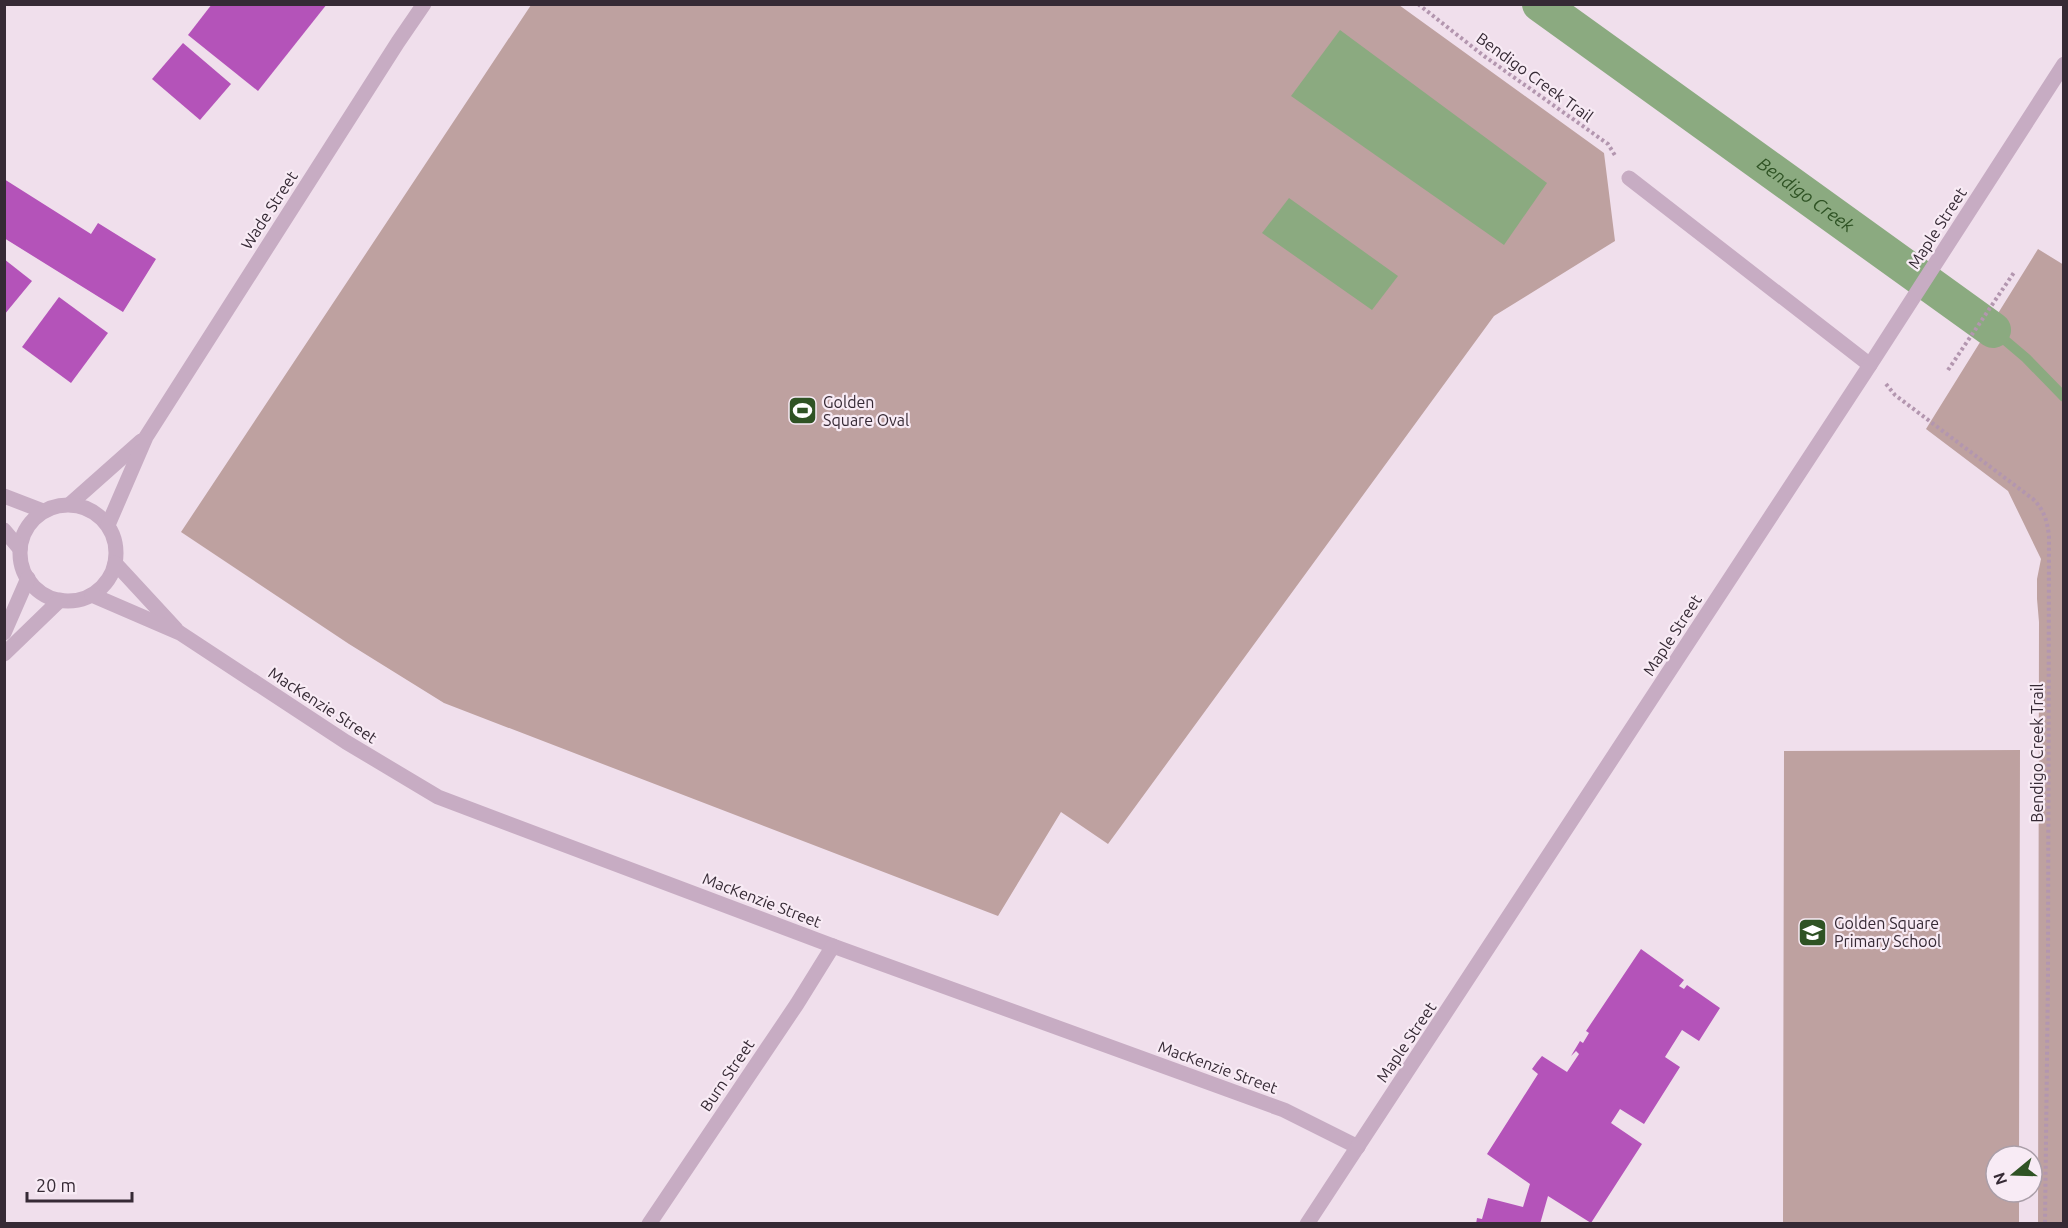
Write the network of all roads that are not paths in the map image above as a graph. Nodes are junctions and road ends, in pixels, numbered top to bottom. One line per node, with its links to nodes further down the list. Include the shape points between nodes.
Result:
1 (424, 4): 5 (street, Wade Street)
2 (2064, 64): 4 (street, Maple Street)
3 (1629, 178): 4 (street)
4 (1870, 364): 20 (street, Maple Street)
5 (146, 437): 7 (street, Wade Street); 9 (street, Wade Street)
6 (4, 496): 8 (street)
7 (70, 504): 8 (street); 9 (street, via 85,507)
8 (43, 511): 11 (street, via 23,534)
9 (108, 525): 12 (street, via 114,537)
10 (4, 530): 11 (street)
11 (20, 549): 13 (street)
12 (115, 563): 14 (street, via 110,576); 17 (street, MacKenzie Street)
13 (28, 578): 15 (street, via 42,593); 16 (street)
14 (92, 594): 15 (street, via 82,599); 17 (street, MacKenzie Street)
15 (60, 600): 18 (street)
16 (4, 633)
17 (180, 633): 19 (street, MacKenzie Street, via 438,797)
18 (4, 654)
19 (833, 946): 20 (street, MacKenzie Street, via 1284,1110); 21 (street, Burn Street)
20 (1358, 1147): 22 (street, Maple Street)
21 (649, 1224)
22 (1307, 1224)

